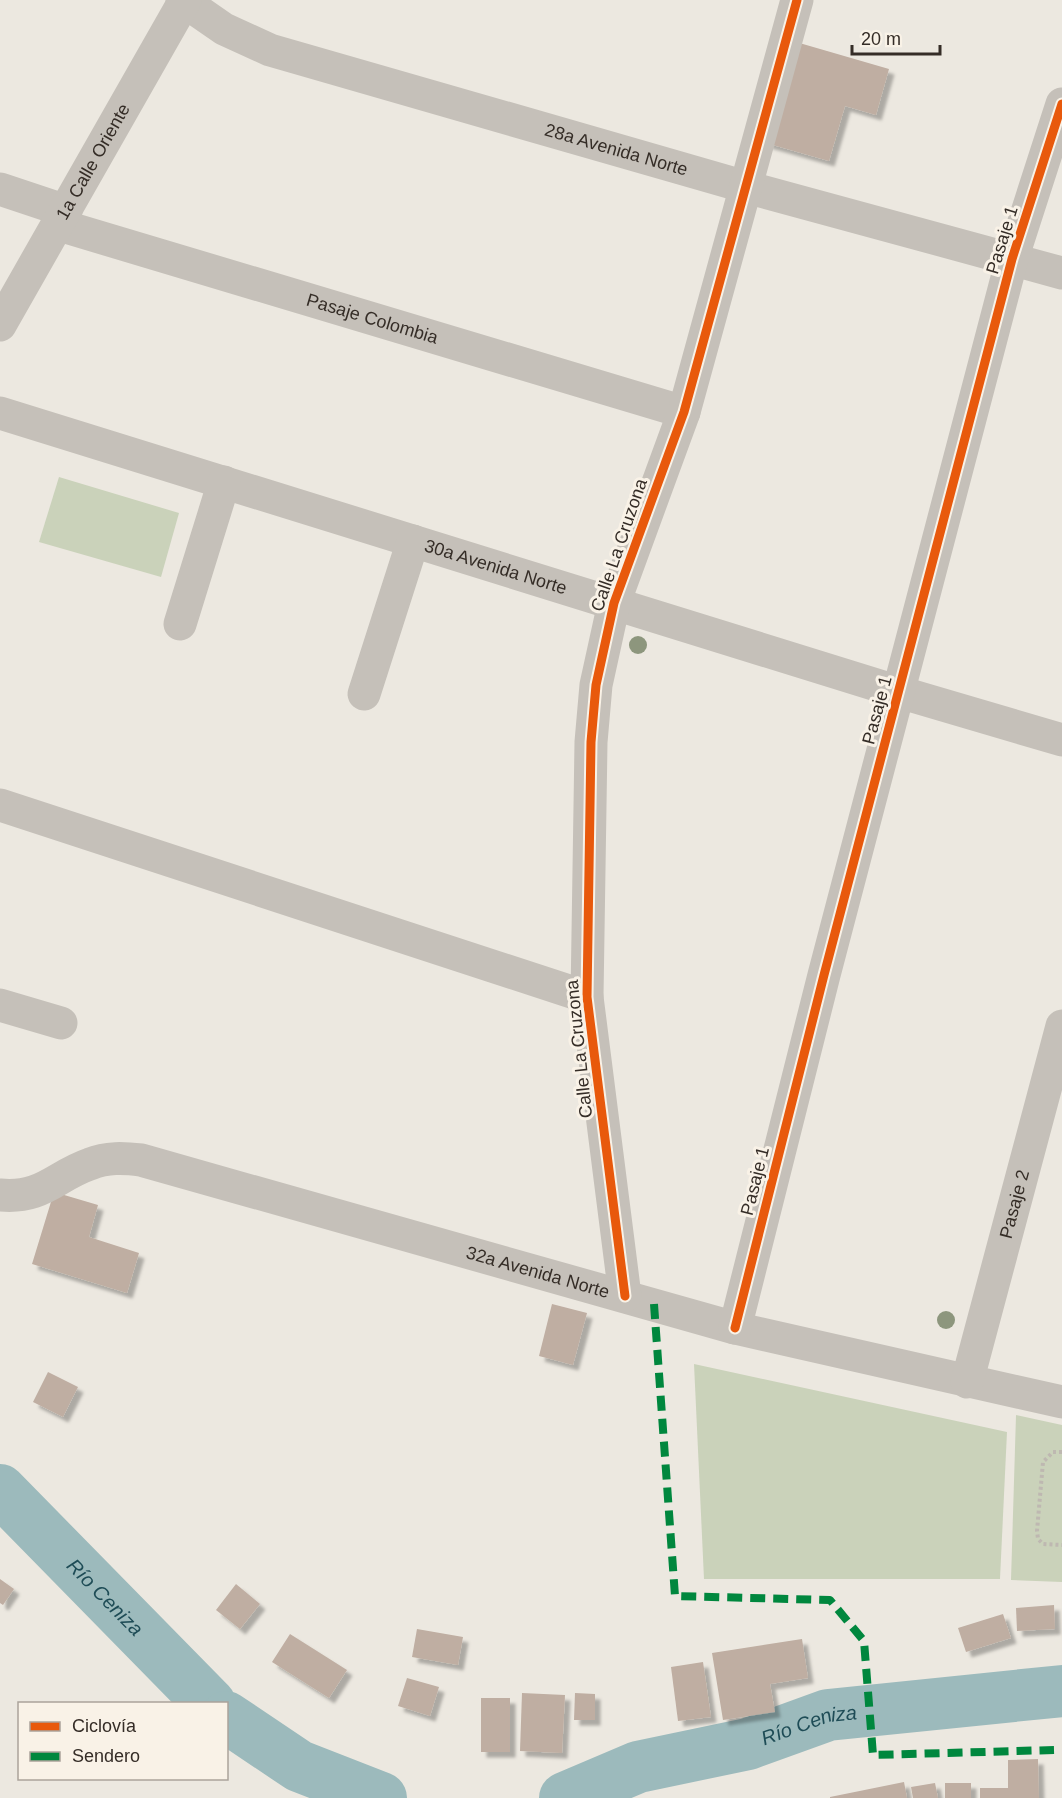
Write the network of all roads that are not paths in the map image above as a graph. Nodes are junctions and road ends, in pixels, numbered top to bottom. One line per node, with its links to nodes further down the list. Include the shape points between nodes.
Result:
1 (797, 0): 4 (street, Calle La Cruzona)
2 (183, 1): 4 (street, 28a Avenida Norte, via 224,29 270,50); 6 (street, 1a Calle Oriente)
3 (1062, 105): 7 (street, Pasaje 1)
4 (746, 186): 7 (street, 28a Avenida Norte); 10 (street, Calle La Cruzona)
5 (0, 189): 6 (street, Pasaje Colombia)
6 (63, 218): 9 (street, 1a Calle Oriente); 10 (street, Pasaje Colombia)
7 (1012, 259): 8 (street, 28a Avenida Norte); 16 (street, Pasaje 1)
8 (1062, 273)
9 (0, 325)
10 (684, 412): 14 (street, Calle La Cruzona)
11 (0, 413): 12 (street, 30a Avenida Norte)
12 (224, 482): 13 (street, 30a Avenida Norte); 15 (street)
13 (413, 541): 14 (street, 30a Avenida Norte); 17 (street)
14 (614, 603): 16 (street, 30a Avenida Norte); 20 (street, Calle La Cruzona, via 591,729)
15 (180, 624)
16 (899, 692): 18 (street, 30a Avenida Norte); 26 (street, Pasaje 1)
17 (364, 694)
18 (1062, 740)
19 (0, 805): 20 (street)
20 (587, 997): 25 (street, Calle La Cruzona)
21 (0, 1005): 22 (street)
22 (61, 1023)
23 (1062, 1026): 27 (street, Pasaje 2)
24 (10, 1196): 25 (street, 32a Avenida Norte, via 46,1188 90,1164 116,1158 141,1160)
25 (626, 1296): 26 (street, 32a Avenida Norte)
26 (735, 1328): 27 (street, 32a Avenida Norte)
27 (967, 1382): 28 (street, 32a Avenida Norte)
28 (1062, 1402)

